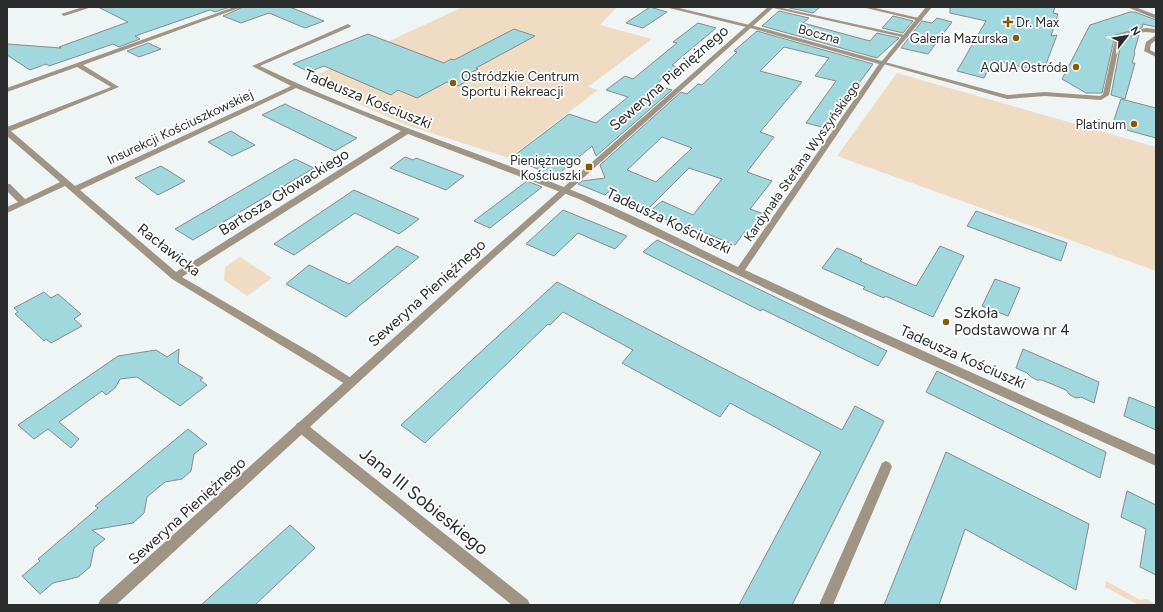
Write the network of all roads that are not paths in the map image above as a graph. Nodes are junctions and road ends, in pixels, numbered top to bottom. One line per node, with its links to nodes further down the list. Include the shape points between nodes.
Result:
1 (89, 7): 8 (street)
2 (239, 7): 18 (street)
3 (668, 7): 12 (street, Boczna)
4 (771, 7): 12 (street, Seweryna Pieniężnego); 14 (lane)
5 (864, 7): 10 (lane)
6 (929, 7): 10 (street, Kardynała Stefana Wyszyńskiego)
7 (1130, 7): 9 (street)
8 (64, 14)
9 (1156, 17)
10 (920, 19): 14 (street, Kardynała Stefana Wyszyńskiego)
11 (348, 26): 19 (street, Tadeusza Kościuszki, via 255,66)
12 (749, 27): 17 (street, Boczna); 26 (street, Seweryna Pieniężnego)
13 (1156, 31): 17 (lane, via 1146,30 1120,35 1106,95 1101,98 1045,94 1007,97)
14 (906, 36): 17 (street, Kardynała Stefana Wyszyńskiego)
15 (1156, 37): 16 (lane, via 1148,43 1147,52)
16 (1156, 55)
17 (883, 63): 29 (street, Kardynała Stefana Wyszyńskiego)
18 (78, 65): 20 (street); 21 (street, via 116,87)
19 (296, 86): 22 (street, Tadeusza Kościuszki); 25 (street, Insurekcji Kościuszkowskiej)
20 (7, 90)
21 (7, 131): 23 (street, Racławicka)
22 (407, 131): 26 (street, Tadeusza Kościuszki); 30 (street, Bartosza Głowackiego)
23 (66, 183): 25 (street, Racławicka); 27 (street)
24 (7, 186): 27 (street)
25 (74, 190): 30 (street, Racławicka)
26 (564, 190): 29 (street, Tadeusza Kościuszki); 31 (street, Seweryna Pieniężnego)
27 (23, 202): 28 (street)
28 (7, 210)
29 (740, 272): 33 (street, Tadeusza Kościuszki)
30 (175, 277): 31 (street, Racławicka)
31 (350, 383): 32 (street, Seweryna Pieniężnego)
32 (301, 427): 35 (street, Seweryna Pieniężnego); 36 (street, Jana III Sobieskiego)
33 (1156, 461)
34 (886, 466): 37 (street)
35 (105, 605)
36 (523, 605)
37 (826, 605)

